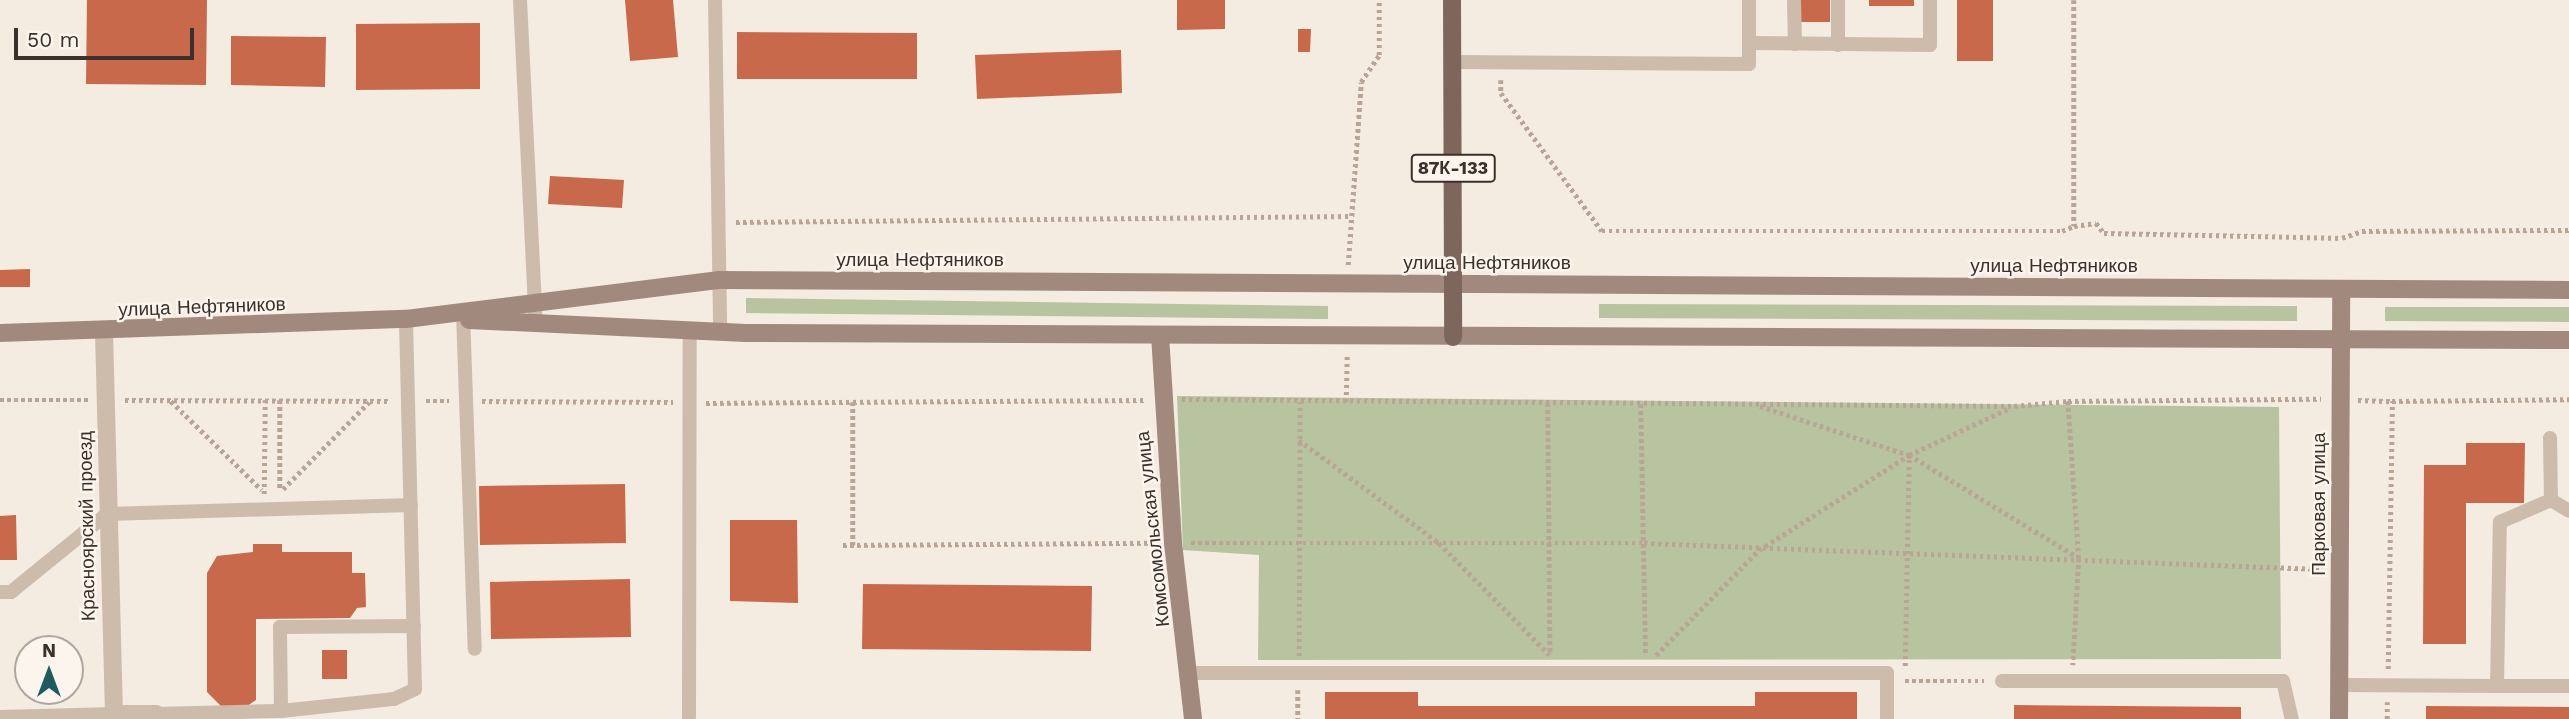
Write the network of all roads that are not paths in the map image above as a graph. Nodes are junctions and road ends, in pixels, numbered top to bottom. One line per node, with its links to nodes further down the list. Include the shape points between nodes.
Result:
1 (520, 0): 16 (lane)
2 (715, 0): 12 (lane)
3 (1452, 0): 11 (main road, 87К-133)
4 (1749, 0): 8 (lane)
5 (1794, 0): 9 (lane)
6 (1838, 0): 10 (lane)
7 (1930, 0): 10 (lane, via 1930,44)
8 (1749, 43): 9 (lane); 11 (lane, via 1749,64)
9 (1795, 44): 10 (lane)
10 (1838, 44)
11 (1452, 62): 13 (main road, 87К-133)
12 (720, 280): 13 (main road, улица Нефтяников); 16 (main road, улица Нефтяников); 23 (lane)
13 (1453, 284): 14 (main road, улица Нефтяников); 25 (main road, 87К-133)
14 (2341, 289): 15 (main road, улица Нефтяников); 27 (main road, Парковая улица)
15 (2569, 290)
16 (535, 303): 17 (main road, улица Нефтяников); 19 (lane)
17 (463, 316): 18 (main road, улица Нефтяников); 19 (main road, улица Нефтяников); 35 (lane)
18 (406, 319): 20 (main road, улица Нефтяников); 30 (lane)
19 (536, 323): 21 (main road, улица Нефтяников)
20 (104, 332): 22 (main road, улица Нефтяников); 32 (street, Красноярский проезд)
21 (690, 332): 23 (main road, улица Нефтяников); 45 (lane)
22 (0, 333)
23 (720, 333): 24 (main road, улица Нефтяников)
24 (1160, 335): 25 (main road, улица Нефтяников); 36 (main road, Комсомольская улица, via 1173,543)
25 (1453, 337): 27 (main road, улица Нефтяников)
26 (2569, 340): 27 (main road, улица Нефтяников)
27 (2341, 342): 38 (main road, Парковая улица)
28 (2550, 438): 29 (lane)
29 (2551, 500): 31 (lane); 39 (lane, via 2500,522)
30 (411, 505): 32 (lane, via 264,500); 34 (lane)
31 (2569, 511)
32 (107, 514): 33 (lane, via 11,592); 42 (street, Красноярский проезд)
33 (0, 592)
34 (414, 626): 41 (lane, via 415,689 394,699); 41 (lane, via 280,627)
35 (475, 649)
36 (1188, 673): 46 (main road, Комсомольская улица); 47 (lane, via 1887,673)
37 (2003, 681): 48 (lane, via 2283,681)
38 (2339, 685): 39 (lane); 49 (main road, Парковая улица)
39 (2497, 686): 40 (lane)
40 (2569, 686)
41 (281, 711): 44 (lane)
42 (114, 714): 43 (lane); 44 (street)
43 (0, 717)
44 (156, 717)
45 (689, 717)
46 (1193, 719)
47 (1887, 719)
48 (2292, 719)
49 (2339, 719)

